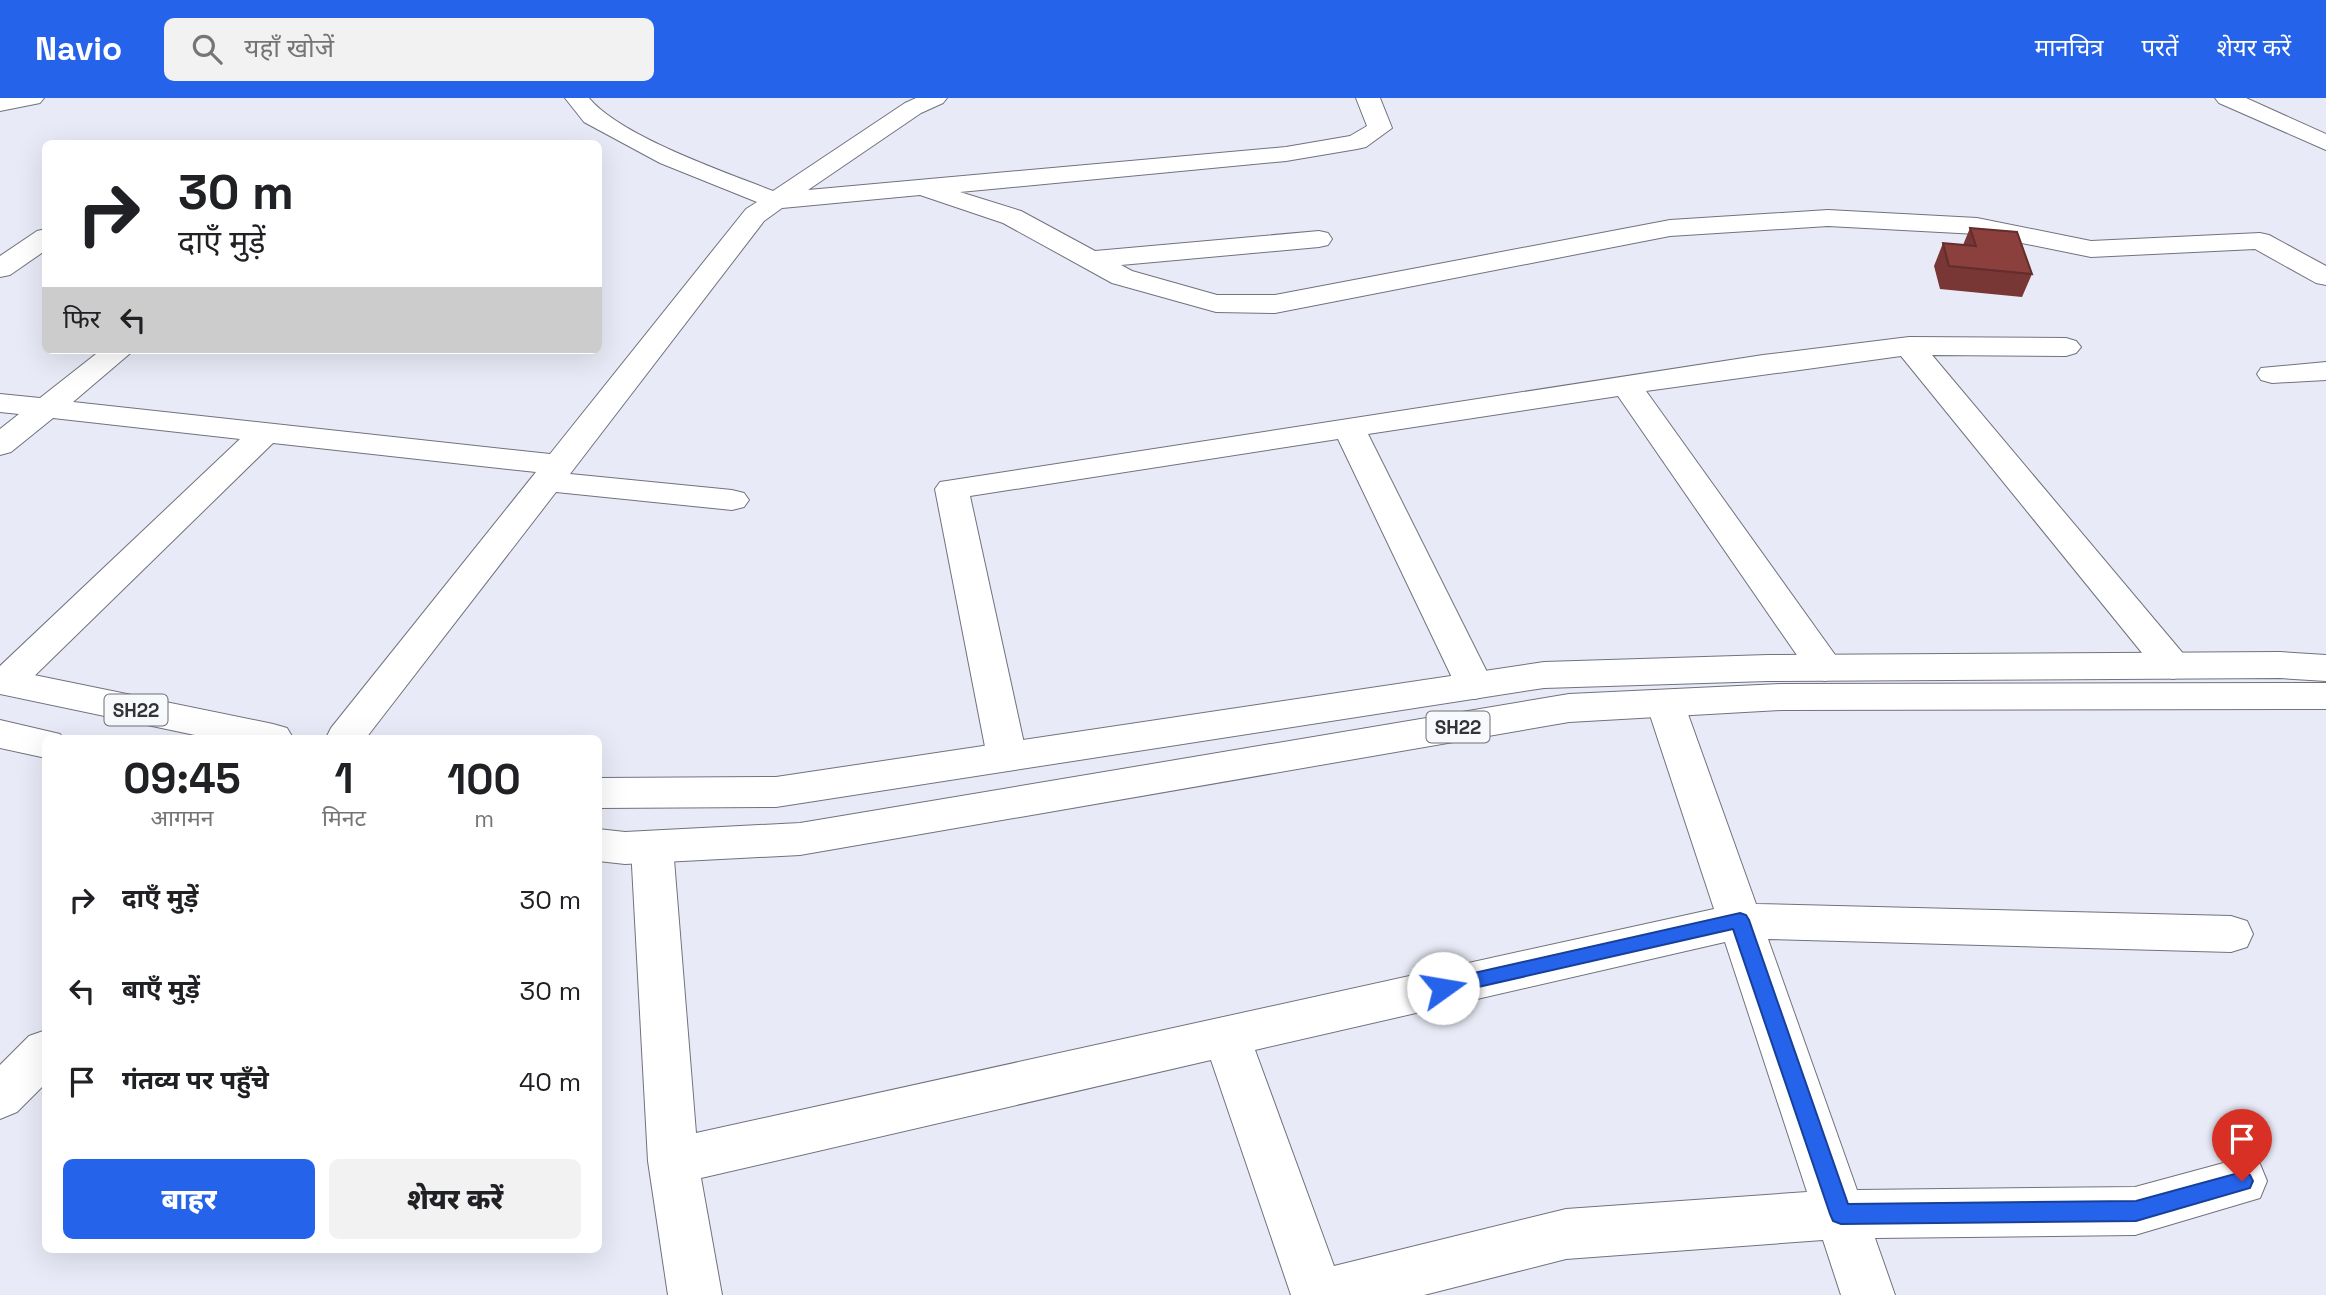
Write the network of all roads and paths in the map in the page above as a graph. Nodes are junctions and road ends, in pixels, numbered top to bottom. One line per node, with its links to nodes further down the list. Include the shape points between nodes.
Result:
1 (32, 98): 6 (street)
2 (577, 98): 9 (street, via 592,117 647,146)
3 (935, 98): 9 (street, via 913,108)
4 (1368, 98): 8 (street, via 1380,128 1357,142 1286,154)
5 (2227, 98): 7 (street)
6 (0, 104)
7 (2326, 143)
8 (917, 186): 9 (street); 12 (street, via 1012,217)
9 (776, 201): 26 (street, via 754,215)
10 (1319, 239): 12 (street)
11 (42, 240): 13 (street)
12 (1090, 260): 14 (street, via 1122,277 1216,303 1275,304 1670,228 1828,218 1977,226 2091,249 2260,241)
13 (0, 269)
14 (2326, 277)
15 (1909, 346): 16 (street); 20 (street); 28 (street)
16 (2066, 347)
17 (114, 354): 22 (street)
18 (2326, 371): 19 (street)
19 (2272, 374)
20 (1626, 385): 23 (street); 30 (street)
21 (0, 402): 22 (street)
22 (47, 408): 24 (street); 25 (street)
23 (1349, 428): 32 (street); 39 (street, via 952,489)
24 (266, 432): 26 (street); 31 (street)
25 (0, 445)
26 (553, 473): 27 (street); 37 (street)
27 (732, 500)
28 (2173, 666): 29 (street, SH22); 30 (street, SH22)
29 (2326, 667)
30 (1825, 668): 32 (street, SH22, via 1544,675)
31 (3, 682): 36 (street, SH22)
32 (1475, 686): 39 (street, SH22)
33 (2326, 696): 34 (street, SH22, via 1782,697)
34 (1665, 704): 42 (street, SH22, via 1569,708 800,839); 43 (street)
35 (0, 734): 38 (street)
36 (259, 735)
37 (347, 735)
38 (42, 743)
39 (1007, 757): 40 (street, SH22, via 776,792)
40 (602, 793)
41 (602, 845): 42 (street, SH22)
42 (652, 847): 48 (street)
43 (1740, 920): 44 (street); 45 (street); 50 (street)
44 (2231, 934)
45 (1226, 1036): 48 (street); 52 (street)
46 (42, 1054): 47 (street)
47 (0, 1097)
48 (673, 1161): 51 (street)
49 (2242, 1181): 50 (street, via 2136,1211)
50 (1841, 1214): 52 (street, via 1566,1234); 53 (street)
51 (695, 1295)
52 (1320, 1295)
53 (1868, 1295)

